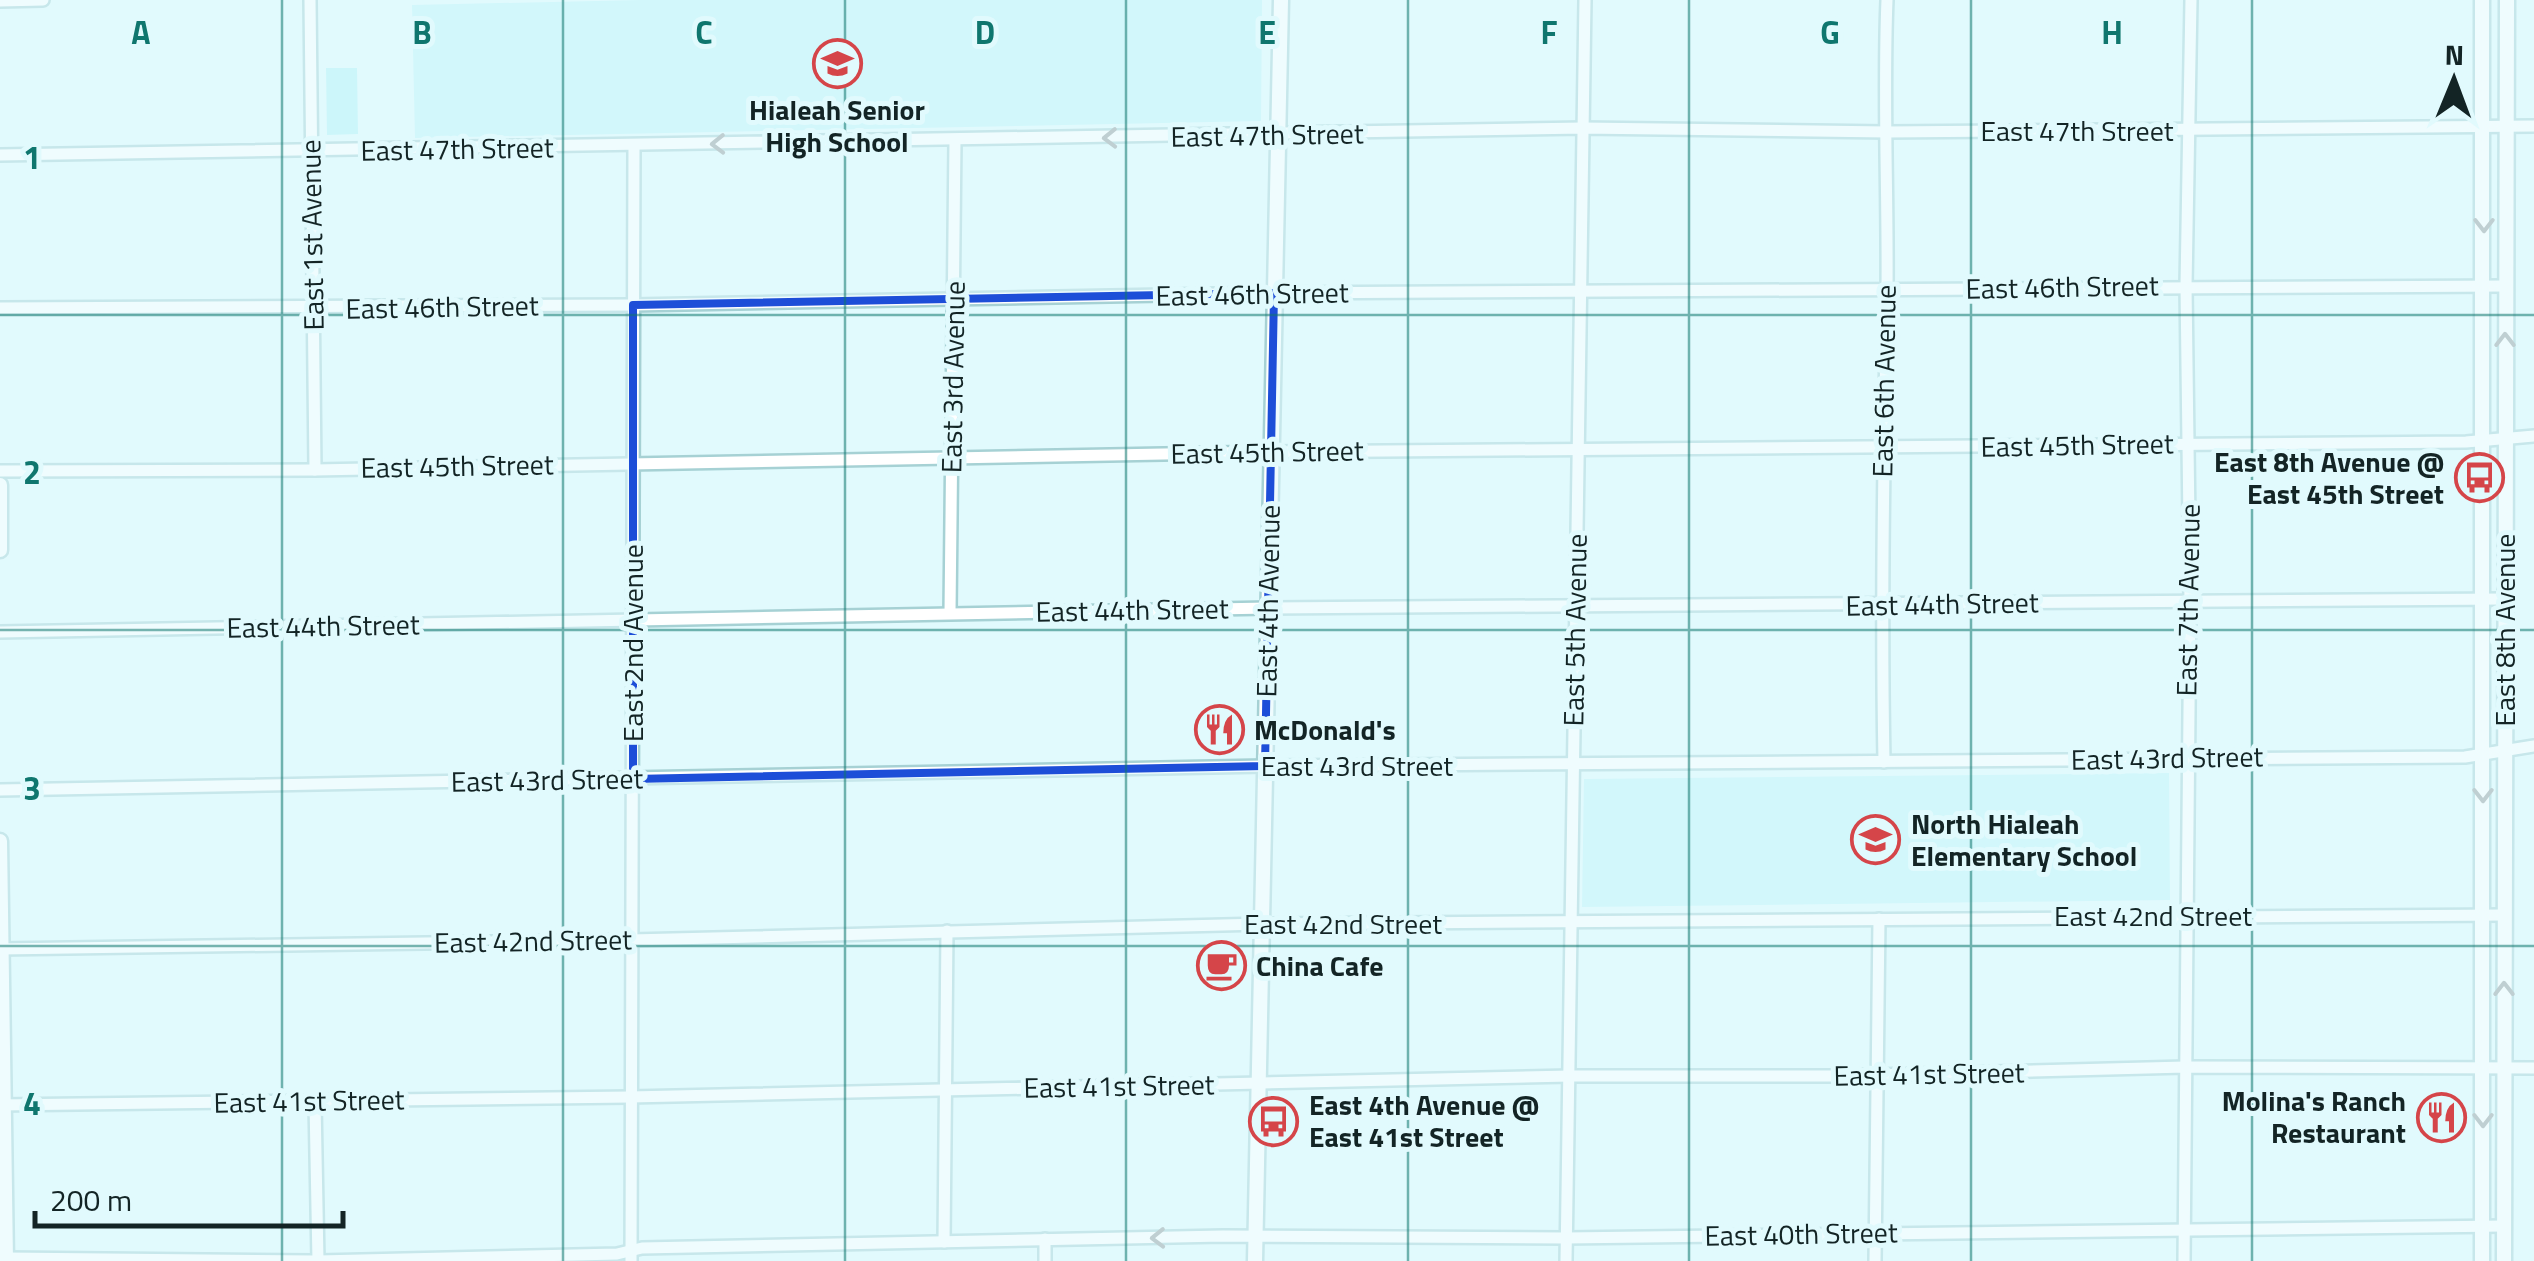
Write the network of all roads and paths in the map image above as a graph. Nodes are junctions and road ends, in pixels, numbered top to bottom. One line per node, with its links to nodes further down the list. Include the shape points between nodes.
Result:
1 (43, 0): 9 (street)
2 (310, 0): 19 (street, East 1st Avenue)
3 (1281, 0): 16 (main road, East 4th Avenue)
4 (1586, 0): 13 (street, East 5th Avenue)
5 (1887, 0): 15 (street, East 6th Avenue)
6 (2190, 0): 14 (street, East 7th Avenue)
7 (2482, 0): 11 (main road, East 8th Avenue)
8 (2507, 0): 12 (main road, East 8th Avenue)
9 (0, 1)
10 (2534, 126): 12 (street, East 47th Street)
11 (2484, 127): 12 (street, East 47th Street); 14 (street, East 47th Street); 22 (main road, East 8th Avenue, one-way to 22)
12 (2505, 127): 23 (main road, East 8th Avenue)
13 (1582, 128): 15 (street, East 47th Street); 16 (street, East 47th Street); 25 (street, East 5th Avenue)
14 (2190, 130): 15 (street, East 47th Street); 21 (street, East 7th Avenue)
15 (1887, 132): 24 (street, East 6th Avenue)
16 (1278, 135): 17 (street, East 47th Street, one-way to 17); 26 (main road, East 4th Avenue)
17 (956, 140): 18 (street, East 47th Street, one-way to 18); 27 (street, East 3rd Avenue)
18 (634, 145): 19 (street, East 47th Street); 28 (street, East 2nd Avenue)
19 (310, 152): 20 (street, East 47th Street); 30 (street, East 1st Avenue)
20 (0, 155)
21 (2186, 286): 22 (street, East 46th Street); 24 (street, East 46th Street); 34 (street, East 7th Avenue)
22 (2484, 286): 23 (street, East 46th Street); 33 (main road, East 8th Avenue)
23 (2504, 286): 32 (main road, East 8th Avenue, one-way to 23)
24 (1887, 289): 25 (street, East 46th Street); 35 (street, East 6th Avenue)
25 (1579, 292): 26 (street, East 46th Street); 36 (street, East 5th Avenue)
26 (1274, 293): 27 (street, East 46th Street); 37 (main road, East 4th Avenue)
27 (954, 298): 28 (street, East 46th Street); 38 (street, East 3rd Avenue)
28 (633, 306): 30 (street, East 46th Street); 39 (street, East 2nd Avenue)
29 (0, 308): 30 (street, East 46th Street)
30 (314, 308): 41 (street, East 1st Avenue)
31 (2534, 436): 32 (street, East 45th Street)
32 (2505, 438): 33 (street, East 45th Street); 45 (main road, East 8th Avenue)
33 (2484, 440): 34 (street, East 45th Street); 44 (main road, East 8th Avenue)
34 (2189, 442): 35 (street, East 45th Street); 46 (street, East 7th Avenue)
35 (1883, 449): 36 (street, East 45th Street); 47 (street, East 6th Avenue)
36 (1578, 450): 37 (street, East 45th Street); 49 (street, East 5th Avenue)
37 (1271, 452): 38 (street, East 45th Street); 48 (main road, East 4th Avenue)
38 (952, 458): 39 (street, East 45th Street); 50 (street, East 3rd Avenue)
39 (634, 462): 41 (street, East 45th Street); 51 (street, East 2nd Avenue)
40 (0, 470): 41 (street, East 45th Street)
41 (314, 470)
42 (0, 485): 43 (main road)
43 (0, 550)
44 (2484, 599): 45 (street, East 44th Street); 46 (street, East 44th Street); 55 (main road, East 8th Avenue)
45 (2505, 599): 54 (main road, East 8th Avenue)
46 (2190, 602): 47 (street, East 44th Street); 56 (street, East 7th Avenue)
47 (1881, 605): 49 (street, East 44th Street); 57 (street, East 6th Avenue)
48 (1268, 608): 49 (street, East 44th Street); 50 (street, East 44th Street); 59 (main road, East 4th Avenue)
49 (1574, 608): 58 (street, East 5th Avenue)
50 (950, 613): 51 (street, East 44th Street)
51 (632, 620): 52 (street, East 44th Street); 60 (street, East 2nd Avenue)
52 (0, 632)
53 (2534, 746): 54 (street, East 43rd Street)
54 (2505, 750): 55 (street, East 43rd Street); 64 (main road, East 8th Avenue)
55 (2484, 754): 56 (street, East 43rd Street); 63 (main road, East 8th Avenue, one-way to 63)
56 (2186, 758): 57 (street, East 43rd Street); 65 (street, East 7th Avenue)
57 (1884, 762): 58 (street, East 43rd Street)
58 (1574, 765): 59 (street, East 43rd Street); 67 (street, East 5th Avenue)
59 (1265, 766): 60 (street, East 43rd Street); 68 (main road, East 4th Avenue)
60 (632, 779): 61 (street, East 43rd Street); 70 (street, East 2nd Avenue)
61 (0, 790)
62 (0, 841): 71 (main road)
63 (2483, 914): 64 (street, East 42nd Street); 65 (street, East 42nd Street); 75 (main road, East 8th Avenue)
64 (2504, 914): 73 (main road, East 8th Avenue, one-way to 64)
65 (2187, 916): 66 (street, East 42nd Street); 72 (street, East 7th Avenue)
66 (1878, 919): 67 (street, East 42nd Street); 77 (street)
67 (1570, 923): 68 (street, East 42nd Street); 76 (street, East 5th Avenue)
68 (1262, 924): 69 (street, East 42nd Street); 78 (main road, East 4th Avenue)
69 (947, 931): 70 (street, East 42nd Street); 79 (street)
70 (630, 940): 71 (street, East 42nd Street); 80 (street, East 2nd Avenue)
71 (1, 949): 82 (main road)
72 (2186, 1067): 75 (street, East 41st Street); 77 (street, East 41st Street); 86 (street, East 7th Avenue)
73 (2503, 1068): 74 (street, East 41st Street); 75 (street, East 41st Street); 85 (main road, East 8th Avenue)
74 (2534, 1068)
75 (2484, 1069): 84 (main road, East 8th Avenue, one-way to 84)
76 (1570, 1076): 77 (street, East 41st Street); 78 (street, East 41st Street); 89 (street, East 5th Avenue)
77 (1878, 1076): 87 (street)
78 (1258, 1084): 79 (street, East 41st Street); 88 (main road, East 4th Avenue)
79 (945, 1090): 80 (street, East 41st Street); 91 (street)
80 (630, 1097): 81 (street, East 41st Street); 93 (street, East 2nd Avenue)
81 (316, 1102): 82 (street, East 41st Street); 95 (street)
82 (2, 1104): 83 (main road)
83 (3, 1191): 94 (main road)
84 (2482, 1226): 85 (street, East 40th Street); 86 (street, East 40th Street); 102 (main road, East 8th Avenue)
85 (2504, 1226): 103 (main road, East 8th Avenue)
86 (2184, 1228): 87 (street, East 40th Street); 101 (street, East 7th Avenue)
87 (1876, 1234): 89 (street, East 40th Street); 100 (street)
88 (1255, 1237): 89 (street, East 40th Street); 90 (street, East 40th Street, one-way to 90); 98 (main road, East 4th Avenue)
89 (1566, 1238): 99 (street, East 5th Avenue)
90 (1045, 1240): 91 (street, East 40th Street); 97 (street)
91 (944, 1242): 92 (street, East 40th Street)
92 (842, 1244): 93 (street, East 40th Street, via 642,1248); 96 (street)
93 (631, 1256): 95 (street, East 40th Street)
94 (6, 1260): 95 (street, East 40th Street)
95 (317, 1261)
96 (841, 1261)
97 (1045, 1261)
98 (1255, 1261)
99 (1566, 1261)
100 (1875, 1261)
101 (2184, 1261)
102 (2482, 1261)
103 (2504, 1261)

